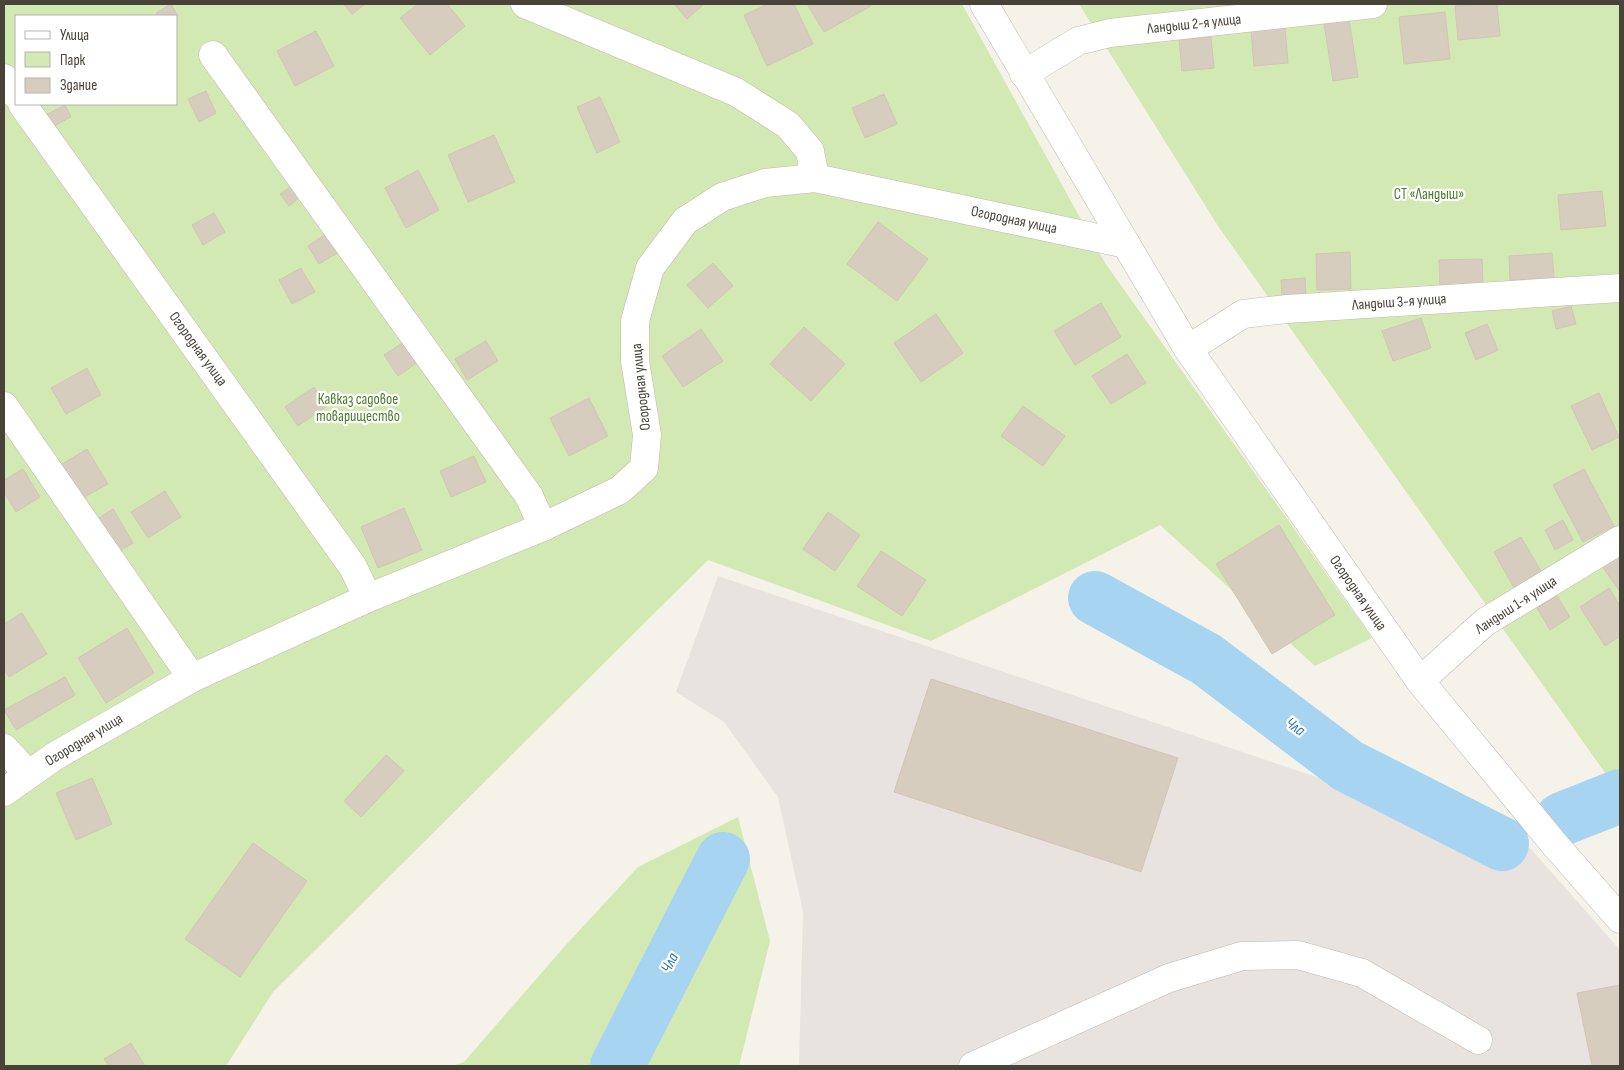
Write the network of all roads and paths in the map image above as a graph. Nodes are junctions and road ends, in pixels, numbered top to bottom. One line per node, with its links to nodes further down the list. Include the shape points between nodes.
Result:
1 (525, 4): 9 (street, via 736,92 788,124 810,151)
2 (984, 4): 5 (street, Огородная улица)
3 (1373, 4): 5 (street, Ландыш 2-я улица, via 1110,33 1078,41)
4 (213, 54): 14 (street, via 529,496)
5 (1024, 74): 10 (street, Огородная улица)
6 (4, 78): 7 (street)
7 (15, 94)
8 (23, 105): 16 (street, Огородная улица, via 352,567)
9 (815, 178): 10 (street, Огородная улица); 14 (street, Огородная улица, via 765,183 722,197 685,221 650,268 635,321 635,360 647,435 644,468 620,490)
10 (1126, 244): 12 (street, Огородная улица)
11 (1620, 288): 12 (street, Ландыш 3-я улица, via 1243,314)
12 (1188, 349): 18 (street, Огородная улица)
13 (4, 406): 17 (street)
14 (543, 527): 16 (street, Огородная улица)
15 (1620, 540): 18 (street, Ландыш 1-я улица, via 1485,622)
16 (368, 598): 17 (street, Огородная улица)
17 (192, 678): 20 (street, Огородная улица)
18 (1420, 681): 22 (street, Огородная улица)
19 (4, 748): 20 (street, Огородная улица)
20 (28, 774): 21 (street, Огородная улица)
21 (4, 792)
22 (1620, 919)
23 (1478, 1040): 24 (street, via 1362,973 1298,955 1242,956 1169,978)
24 (973, 1066)

